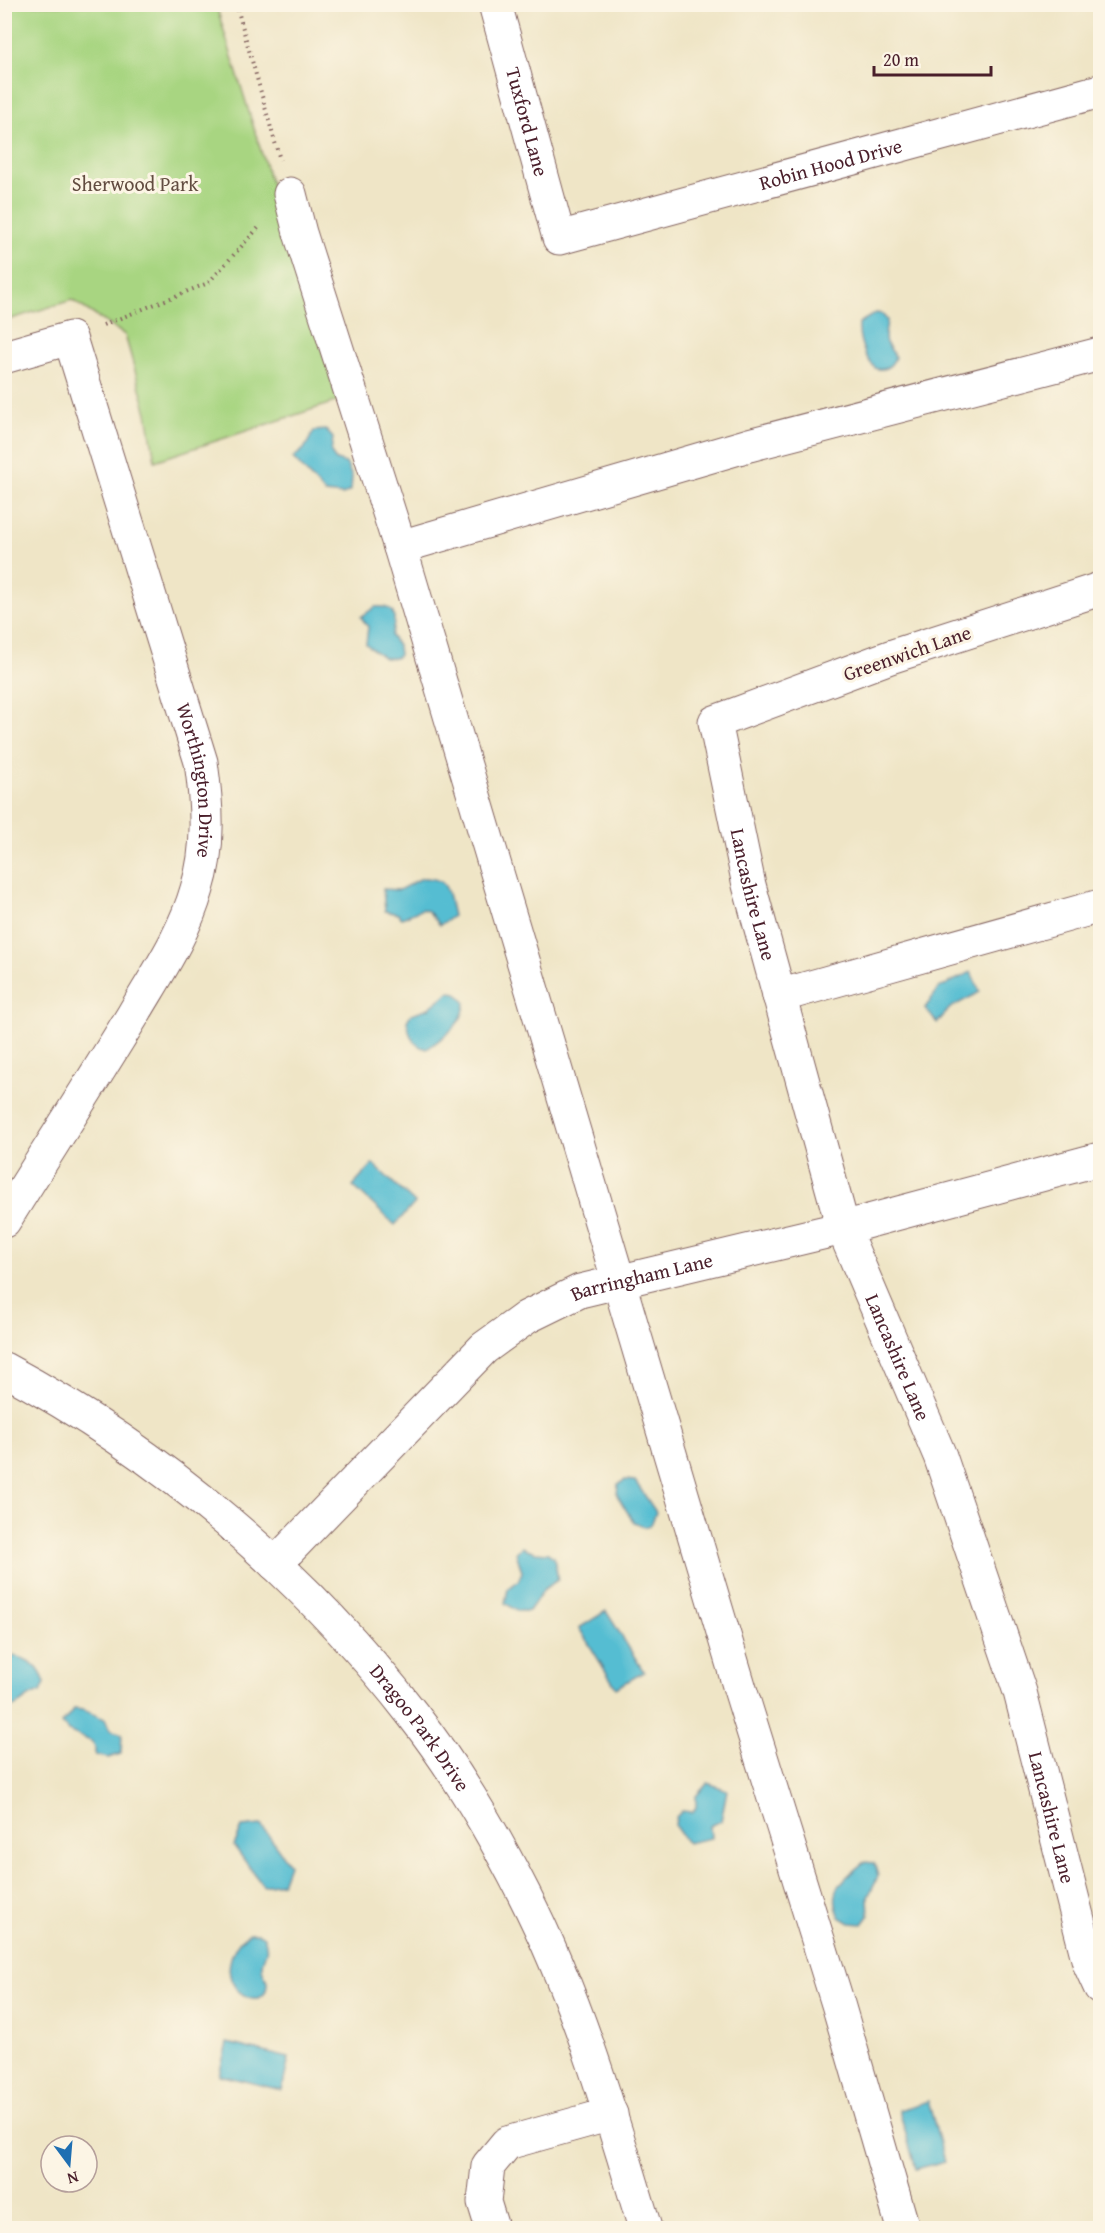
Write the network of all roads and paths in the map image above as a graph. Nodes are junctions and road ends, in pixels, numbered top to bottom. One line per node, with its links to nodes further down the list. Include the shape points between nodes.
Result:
1 (236, 4): 4 (path)
2 (495, 4): 5 (street, Tuxford Lane)
3 (1101, 91): 5 (street, Robin Hood Drive)
4 (290, 194): 6 (path, via 208,283); 9 (street)
5 (559, 238)
6 (70, 338): 8 (street); 15 (street, Worthington Drive, via 201,762 206,799 205,851 198,888 182,932)
7 (1101, 354): 9 (street, via 749,445)
8 (4, 357)
9 (400, 548): 17 (street)
10 (1101, 589): 11 (street, Greenwich Lane, via 890,657)
11 (715, 722): 13 (street, Lancashire Lane, via 749,885)
12 (1101, 906): 13 (street)
13 (778, 996): 16 (street, Lancashire Lane)
14 (1101, 1159): 16 (street, Barringham Lane)
15 (4, 1221)
16 (843, 1228): 17 (street, Barringham Lane); 20 (street, Lancashire Lane, via 940,1456 1020,1692 1089,1963)
17 (619, 1282): 19 (street, Barringham Lane, via 580,1291 527,1317 484,1348); 24 (street)
18 (4, 1369): 19 (street, Dragoo Park Drive, via 127,1444)
19 (275, 1564): 21 (street, Dragoo Park Drive, via 361,1653 414,1716 470,1799 525,1895 569,1994)
20 (1101, 1987)
21 (611, 2114): 22 (street, via 507,2142 488,2166 484,2202); 23 (street, Dragoo Park Drive)
22 (492, 2229)
23 (645, 2229)
24 (903, 2229)

